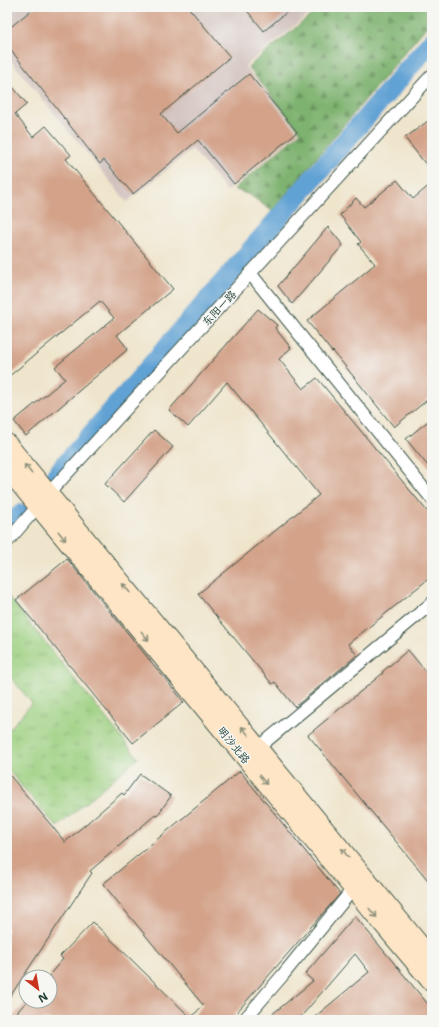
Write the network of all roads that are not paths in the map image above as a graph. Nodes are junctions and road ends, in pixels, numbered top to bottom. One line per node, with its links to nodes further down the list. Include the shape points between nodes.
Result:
1 (432, 75): 2 (street, 东阳一路)
2 (250, 273): 5 (street); 6 (street, 东阳一路)
3 (7, 443): 6 (street, one-way to 3)
4 (7, 469): 6 (street)
5 (432, 499)
6 (43, 500): 7 (street, 东阳一路); 9 (street, 明沙北路)
7 (7, 542)
8 (432, 603): 9 (street)
9 (252, 753): 10 (street, 明沙北路)
10 (358, 882): 11 (street, 明沙北路); 12 (street, 明沙北路, one-way to 12); 13 (street)
11 (432, 959)
12 (432, 983)
13 (244, 1020)

